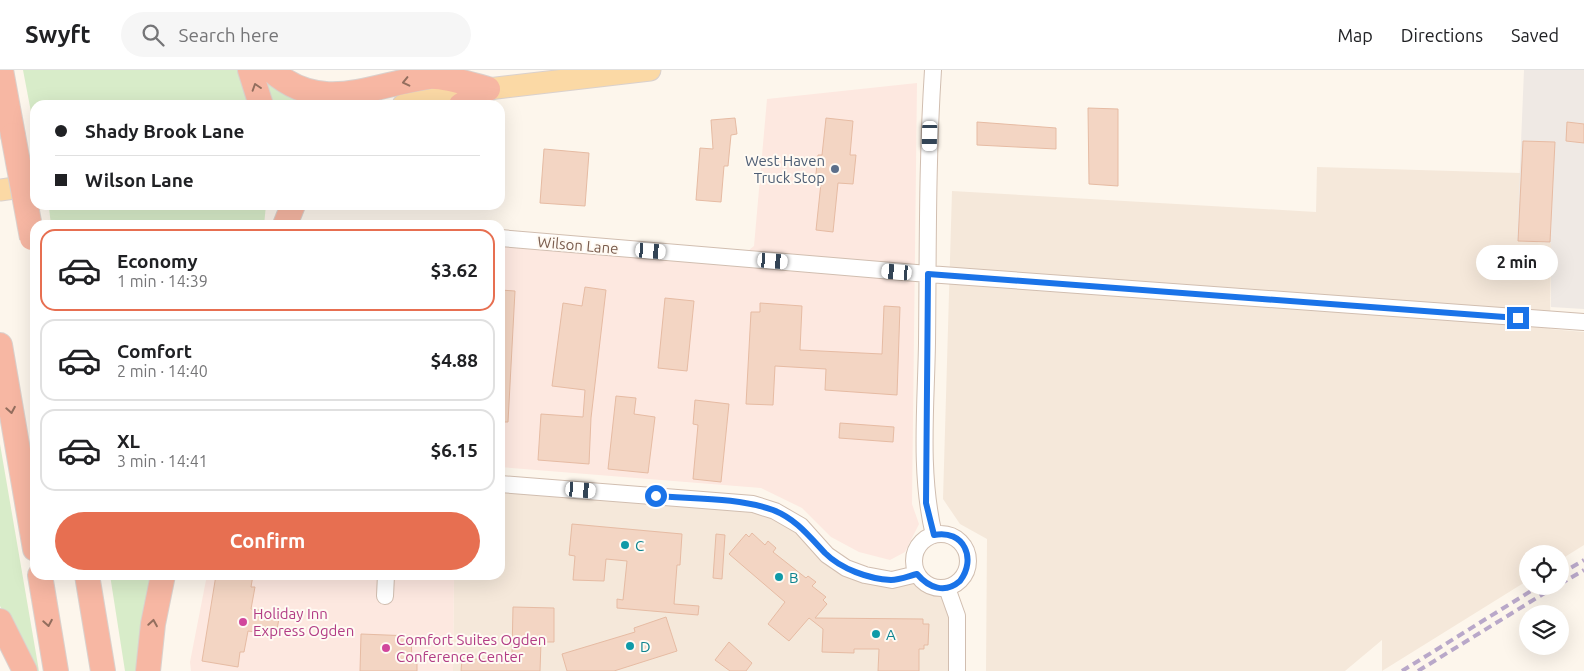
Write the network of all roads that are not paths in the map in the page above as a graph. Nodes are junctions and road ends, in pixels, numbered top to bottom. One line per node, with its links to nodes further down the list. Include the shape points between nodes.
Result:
1 (1, 70): 12 (highway, bridge)
2 (250, 70): 7 (highway, one-way to 2)
3 (271, 70): 6 (highway, one-way to 3, via 430,77 336,96 310,92 281,80)
4 (650, 70): 6 (main road)
5 (934, 70): 14 (street)
6 (488, 89): 8 (main road); 9 (highway)
7 (259, 100)
8 (430, 100)
9 (469, 100)
10 (30, 186): 11 (main road)
11 (0, 190)
12 (30, 224)
13 (505, 238): 14 (street, Wilson Lane)
14 (928, 274): 15 (street, Wilson Lane); 19 (street, via 926,503)
15 (1584, 322)
16 (0, 344): 18 (highway, one-way to 18)
17 (505, 484): 20 (street, via 753,504 775,511 801,526 827,555 846,568 892,580)
18 (30, 520)
19 (934, 535): 20 (street, via 925,539 915,554); 25 (street, via 957,539 968,555 966,574)
20 (917, 574): 25 (street, via 932,587)
21 (41, 580): 29 (highway, one-way to 29)
22 (88, 580): 30 (highway)
23 (162, 580): 31 (highway, one-way to 23)
24 (386, 580): 26 (street)
25 (948, 588): 32 (street, via 957,616)
26 (385, 596)
27 (0, 621): 28 (highway)
28 (25, 671)
29 (56, 671)
30 (103, 671)
31 (148, 671)
32 (957, 671)

